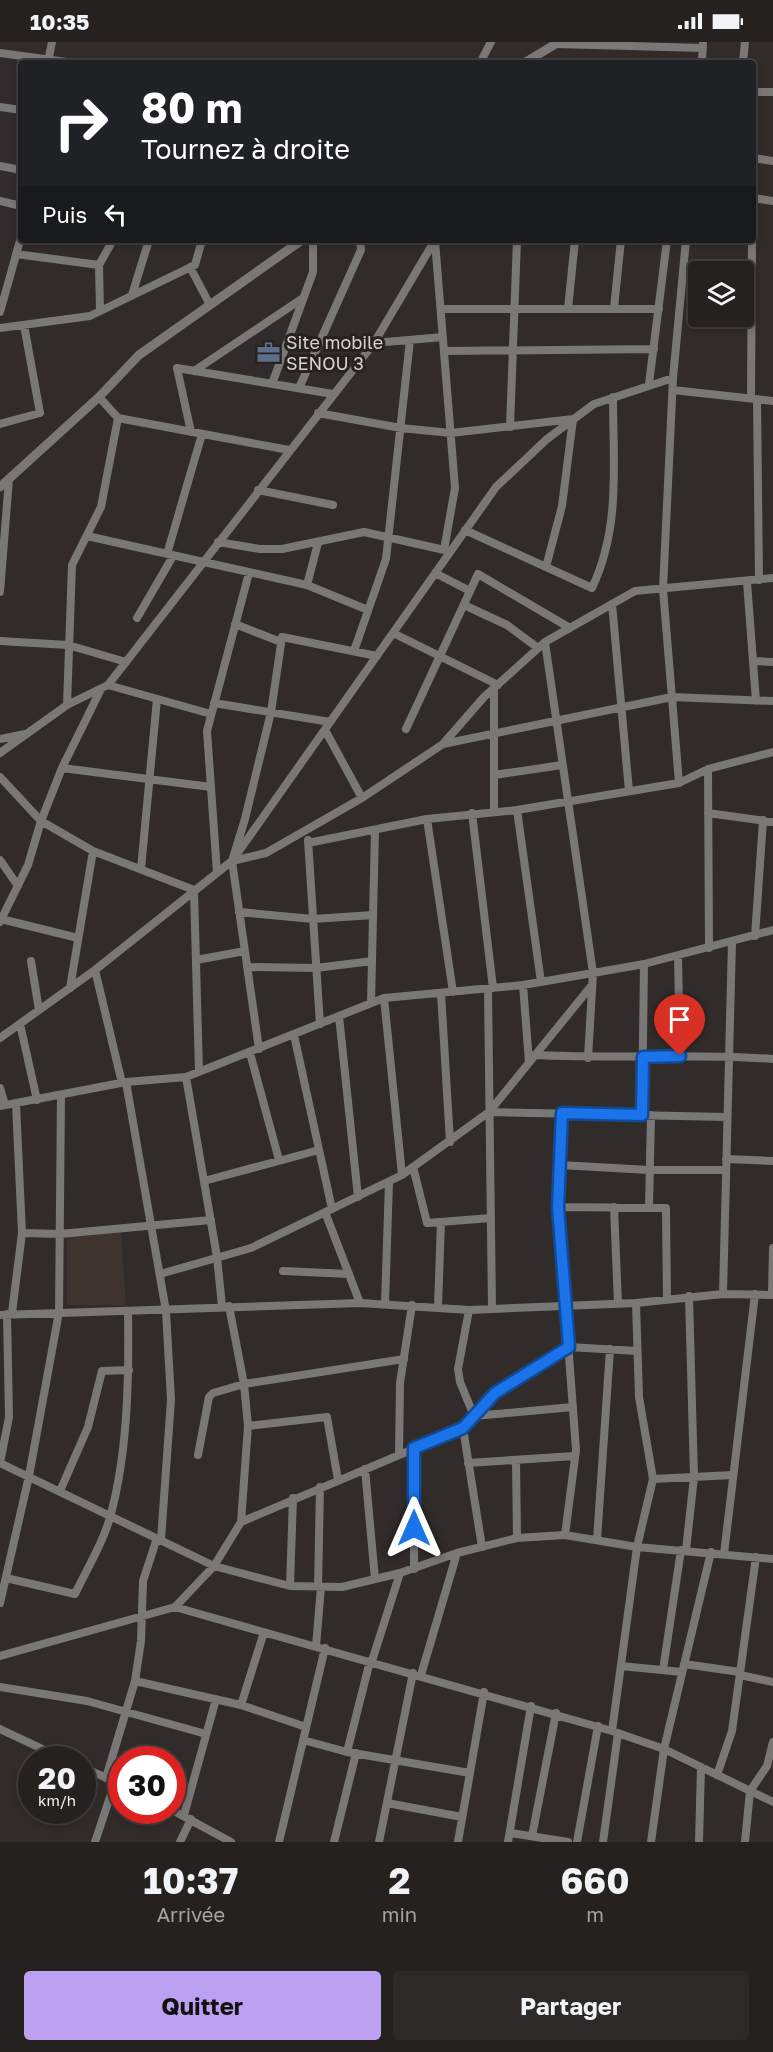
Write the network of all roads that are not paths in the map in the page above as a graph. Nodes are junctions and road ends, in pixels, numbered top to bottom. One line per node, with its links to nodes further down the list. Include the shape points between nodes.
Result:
1 (52, 42): 7 (street)
2 (490, 42): 9 (street)
3 (745, 42): 12 (street)
4 (554, 43): 5 (street); 10 (street)
5 (703, 45): 11 (street)
6 (0, 53): 7 (street)
7 (49, 57): 8 (street)
8 (62, 60)
9 (481, 60)
10 (530, 60)
11 (702, 60)
12 (744, 60)
13 (756, 92): 14 (street)
14 (773, 92)
15 (0, 107): 16 (street)
16 (18, 110)
17 (756, 158): 18 (street)
18 (773, 161)
19 (0, 166): 20 (street)
20 (18, 169)
21 (756, 198): 23 (street)
22 (0, 201): 24 (street)
23 (773, 201)
24 (18, 205)
25 (19, 243): 40 (street)
26 (111, 243): 41 (street)
27 (148, 243): 43 (street)
28 (201, 243): 42 (street, via 195,265)
29 (298, 243): 45 (street)
30 (313, 243): 44 (street, via 313,272)
31 (360, 243): 65 (street, via 361,250)
32 (433, 243): 57 (street)
33 (435, 243): 46 (street)
34 (517, 243): 47 (street)
35 (575, 243): 48 (street)
36 (621, 243): 49 (street)
37 (667, 243): 50 (street)
38 (686, 243): 62 (street)
39 (752, 243): 70 (street)
40 (16, 254): 41 (street); 52 (street)
41 (99, 265): 51 (street)
42 (190, 267): 43 (street); 45 (street)
43 (132, 295): 51 (street)
44 (303, 298): 61 (street); 63 (street)
45 (210, 305): 68 (street, via 139,355)
46 (441, 309): 47 (street); 55 (street)
47 (514, 309): 48 (street); 59 (street)
48 (568, 309): 49 (street)
49 (614, 309): 50 (street)
50 (659, 309): 58 (street)
51 (100, 311): 53 (street, via 90,316)
52 (0, 312)
53 (24, 325): 54 (street); 75 (street, via 40,414)
54 (0, 328)
55 (443, 338): 56 (street); 60 (street)
56 (410, 340): 57 (street); 77 (street)
57 (374, 343): 67 (street)
58 (654, 349): 59 (street); 64 (street)
59 (513, 350): 60 (street); 76 (street)
60 (444, 351): 79 (street)
61 (194, 371): 63 (street); 78 (street, via 177,368)
62 (673, 378): 64 (street); 66 (street)
63 (272, 384): 65 (street)
64 (650, 384): 69 (street)
65 (299, 388): 67 (street)
66 (673, 390): 70 (street); 101 (street)
67 (333, 394): 72 (street)
68 (99, 397): 73 (street); 82 (street)
69 (613, 397): 74 (street, via 594,404); 94 (street, via 612,529 605,561 592,588)
70 (754, 399): 71 (street); 98 (street)
71 (773, 401)
72 (318, 413): 77 (street); 81 (street)
73 (118, 418): 78 (street); 87 (street, via 101,507)
74 (573, 420): 76 (street); 86 (street, via 496,487); 94 (street, via 562,506)
75 (0, 424)
76 (510, 427): 79 (street)
77 (400, 428): 79 (street); 88 (street)
78 (191, 432): 80 (street)
79 (451, 433): 91 (street, via 455,488)
80 (202, 434): 81 (street); 92 (street)
81 (289, 450): 84 (street)
82 (9, 479): 83 (street); 103 (street)
83 (0, 487)
84 (258, 490): 85 (street); 89 (street)
85 (333, 505)
86 (465, 530): 91 (street); 94 (street)
87 (87, 536): 92 (street); 114 (street, via 72,565)
88 (388, 538): 90 (street, via 364,532); 91 (street); 106 (street, via 386,559)
89 (218, 543): 90 (street, via 260,549); 93 (street)
90 (318, 543): 100 (street)
91 (448, 550): 96 (street)
92 (170, 555): 93 (street); 107 (street)
93 (202, 562): 95 (street); 120 (street)
94 (546, 567)
95 (249, 573): 100 (street); 108 (street)
96 (435, 573): 102 (street); 110 (street)
97 (773, 578): 98 (street)
98 (759, 580): 99 (street)
99 (747, 582): 101 (street); 119 (street)
100 (307, 585): 106 (street)
101 (663, 589): 104 (street, via 635,591); 124 (street)
102 (470, 591): 105 (street); 109 (street, via 478,574)
103 (0, 592)
104 (612, 604): 109 (street); 130 (street)
105 (464, 605): 115 (street, via 507,625); 118 (street)
106 (368, 610): 116 (street)
107 (137, 618)
108 (236, 624): 112 (street); 128 (street)
109 (570, 628): 113 (street)
110 (393, 633): 117 (street); 118 (street)
111 (0, 641): 114 (street)
112 (281, 642): 116 (street, via 282,637); 131 (street)
113 (545, 642): 115 (street); 133 (street)
114 (68, 645): 120 (street); 129 (street)
115 (538, 648): 122 (street)
116 (354, 651): 117 (street)
117 (377, 656): 134 (street)
118 (440, 656): 122 (street); 135 (street)
119 (753, 661): 121 (street); 126 (street)
120 (126, 662): 123 (street)
121 (773, 662)
122 (496, 686): 138 (street); 140 (street)
123 (104, 687): 125 (street); 129 (street); 144 (street)
124 (672, 698): 126 (street); 130 (street); 149 (street)
125 (158, 699): 132 (street); 148 (street)
126 (756, 701): 127 (street)
127 (773, 701)
128 (214, 703): 131 (street); 132 (street)
129 (67, 705): 137 (street)
130 (621, 707): 133 (street); 151 (street)
131 (271, 712): 134 (street); 167 (street)
132 (211, 714): 150 (street, via 207,731)
133 (557, 719): 138 (street); 143 (street)
134 (330, 722): 136 (street)
135 (406, 729)
136 (325, 730): 152 (street); 167 (street)
137 (28, 733): 139 (street); 142 (street)
138 (494, 734): 140 (street); 146 (street)
139 (0, 739)
140 (443, 744): 152 (street)
141 (773, 752): 145 (street)
142 (0, 753)
143 (562, 765): 146 (street); 153 (street)
144 (62, 768): 148 (street); 159 (street)
145 (708, 769): 149 (street); 157 (street)
146 (494, 775): 155 (street)
147 (0, 777): 159 (street)
148 (150, 779): 150 (street); 168 (street)
149 (679, 783): 151 (street)
150 (211, 787): 169 (street)
151 (629, 791): 153 (street)
152 (362, 798): 162 (street)
153 (566, 801): 154 (street); 190 (street)
154 (517, 810): 155 (street); 191 (street)
155 (494, 812): 156 (street)
156 (472, 813): 158 (street); 195 (street)
157 (708, 813): 160 (street); 180 (street)
158 (427, 819): 163 (street); 196 (street)
159 (41, 820): 165 (street); 170 (street)
160 (763, 820): 161 (street); 177 (street)
161 (773, 822)
162 (307, 830): 164 (street); 167 (street, via 266,854)
163 (375, 830): 164 (street); 173 (street)
164 (308, 843): 174 (street)
165 (93, 851): 168 (street); 178 (street)
166 (0, 860): 170 (street)
167 (232, 861): 169 (street); 172 (street)
168 (141, 870): 171 (street)
169 (217, 873): 171 (street)
170 (18, 886): 175 (street)
171 (194, 890): 183 (street); 189 (street)
172 (239, 912): 174 (street); 181 (street)
173 (373, 915): 174 (street); 185 (street)
174 (313, 919): 188 (street)
175 (1, 921): 178 (street)
176 (773, 930): 177 (street)
177 (755, 936): 179 (street)
178 (78, 938): 194 (street)
179 (732, 942): 180 (street); 209 (street)
180 (709, 948): 182 (street)
181 (245, 951): 183 (street); 187 (street)
182 (678, 956): 186 (street); 208 (street)
183 (196, 960): 214 (street)
184 (31, 961): 200 (street)
185 (372, 961): 188 (street); 199 (street)
186 (644, 964): 190 (street); 210 (street)
187 (247, 967): 188 (street); 206 (street)
188 (316, 968): 203 (street)
189 (95, 970): 194 (street); 216 (street)
190 (593, 974): 191 (street); 192 (street)
191 (541, 982): 193 (street)
192 (592, 985): 211 (street); 212 (street)
193 (523, 986): 195 (street); 211 (street)
194 (70, 988): 200 (street)
195 (490, 988): 196 (street); 222 (street)
196 (453, 992): 197 (street)
197 (441, 993): 198 (street); 226 (street)
198 (384, 998): 199 (street); 235 (street)
199 (371, 1003): 201 (street)
200 (39, 1010): 202 (street)
201 (339, 1016): 203 (street); 238 (street)
202 (20, 1024): 205 (street); 219 (street)
203 (320, 1024): 204 (street)
204 (294, 1035): 206 (street); 227 (street)
205 (0, 1038)
206 (259, 1049): 207 (street)
207 (250, 1053): 214 (street); 228 (street)
208 (680, 1056): 209 (street); 210 (street)
209 (729, 1056): 213 (street); 225 (street)
210 (643, 1057): 212 (street); 224 (street)
211 (531, 1058): 212 (street); 222 (street)
212 (588, 1058)
213 (773, 1059)
214 (199, 1072): 215 (street)
215 (186, 1077): 216 (street); 236 (street)
216 (124, 1082): 218 (street); 246 (street)
217 (0, 1088): 221 (street)
218 (61, 1095): 219 (street); 248 (street)
219 (37, 1100): 220 (street)
220 (16, 1104): 221 (street); 247 (street)
221 (2, 1106)
222 (489, 1112): 223 (street); 226 (street); 243 (street)
223 (562, 1113): 224 (street); 231 (street)
224 (646, 1115): 225 (street); 233 (street)
225 (727, 1117): 229 (street)
226 (450, 1142): 232 (street)
227 (319, 1150): 228 (street); 242 (street)
228 (279, 1160): 236 (street)
229 (726, 1160): 230 (street); 234 (street)
230 (773, 1161)
231 (560, 1165): 233 (street); 239 (street)
232 (413, 1167): 235 (street); 245 (street, via 427,1223)
233 (650, 1170): 234 (street); 241 (street)
234 (726, 1170): 254 (street)
235 (402, 1175): 237 (street)
236 (204, 1181): 244 (street)
237 (389, 1182): 238 (street); 262 (street)
238 (358, 1197): 242 (street)
239 (558, 1207): 240 (street); 263 (street)
240 (614, 1207): 241 (street); 260 (street)
241 (649, 1208): 258 (street, via 666,1208)
242 (328, 1211): 250 (street, via 251,1248); 253 (street)
243 (491, 1218): 245 (street); 267 (street)
244 (210, 1221): 246 (street); 250 (street)
245 (441, 1222): 266 (street)
246 (152, 1226): 248 (street); 252 (street)
247 (22, 1233): 248 (street); 272 (street)
248 (60, 1234): 271 (street)
249 (773, 1248): 256 (street)
250 (217, 1257): 252 (street); 265 (street)
251 (283, 1271): 253 (street)
252 (160, 1274): 270 (street)
253 (349, 1274): 259 (street)
254 (723, 1294): 255 (street); 257 (street)
255 (755, 1294): 256 (street); 291 (street)
256 (772, 1294)
257 (690, 1296): 258 (street); 293 (street)
258 (667, 1299): 261 (street)
259 (360, 1303): 262 (street); 265 (street)
260 (618, 1303): 261 (street); 263 (street)
261 (636, 1303): 275 (street)
262 (384, 1304): 264 (street)
263 (567, 1304): 267 (street); 273 (street)
264 (412, 1305): 266 (street); 276 (street)
265 (226, 1306): 270 (street); 278 (street)
266 (438, 1307): 268 (street)
267 (492, 1308): 268 (street)
268 (469, 1310): 280 (street, via 458,1369)
269 (128, 1311): 270 (street); 271 (street); 277 (street)
270 (166, 1311): 303 (street, via 171,1400)
271 (59, 1312): 272 (street); 292 (street)
272 (6, 1314): 288 (street, via 9,1417)
273 (569, 1347): 274 (street); 279 (street); 280 (street, via 495,1393)
274 (610, 1349): 275 (street); 304 (street)
275 (637, 1351): 294 (street, via 639,1397)
276 (404, 1359): 278 (street); 284 (street)
277 (129, 1370): 297 (street, via 102,1371 88,1427); 299 (street, via 121,1460)
278 (244, 1384): 281 (street); 285 (street, via 209,1396)
279 (573, 1407): 280 (street); 286 (street)
280 (474, 1416): 282 (street)
281 (248, 1426): 295 (street, via 327,1417); 300 (street)
282 (463, 1428): 283 (street); 289 (street)
283 (414, 1448): 284 (street); 314 (street)
284 (399, 1454): 290 (street)
285 (198, 1455)
286 (575, 1456): 287 (street); 301 (street)
287 (516, 1460): 289 (street); 302 (street)
288 (0, 1463): 292 (street)
289 (468, 1463): 305 (street)
290 (365, 1469): 295 (street); 317 (street)
291 (733, 1475): 293 (street); 310 (street)
292 (29, 1476): 297 (street); 316 (street)
293 (694, 1477): 294 (street); 307 (street)
294 (653, 1479): 306 (street)
295 (338, 1480): 296 (street)
296 (320, 1487): 298 (street); 319 (street)
297 (60, 1491): 299 (street)
298 (292, 1498): 300 (street); 318 (street)
299 (111, 1516): 303 (street); 316 (street, via 75,1594)
300 (241, 1522): 313 (street)
301 (565, 1535): 302 (street); 304 (street)
302 (517, 1538): 305 (street)
303 (159, 1539): 313 (street); 322 (street, via 143,1581)
304 (597, 1540): 306 (street)
305 (482, 1547): 309 (street)
306 (637, 1547): 307 (street); 328 (street)
307 (683, 1550): 308 (street); 330 (street)
308 (711, 1552): 310 (street); 329 (street)
309 (457, 1553): 314 (street); 332 (street)
310 (724, 1554): 311 (street)
311 (756, 1557): 312 (street); 331 (street)
312 (773, 1559)
313 (214, 1566): 318 (street); 321 (street)
314 (414, 1569): 315 (street)
315 (400, 1573): 317 (street); 327 (street)
316 (6, 1578): 320 (street)
317 (375, 1580): 319 (street)
318 (290, 1586): 319 (street)
319 (320, 1587): 324 (street)
320 (0, 1603)
321 (175, 1607): 322 (street); 323 (street)
322 (142, 1616): 326 (street); 333 (street)
323 (264, 1632): 324 (street); 338 (street)
324 (316, 1646): 325 (street)
325 (325, 1648): 327 (street); 343 (street)
326 (0, 1656)
327 (371, 1661): 332 (street); 351 (street)
328 (621, 1666): 330 (street); 345 (street)
329 (683, 1668): 330 (street); 331 (street); 350 (street)
330 (663, 1670)
331 (740, 1673): 334 (street); 357 (street, via 732,1731)
332 (417, 1674): 336 (street); 353 (street)
333 (135, 1681): 337 (street); 341 (street)
334 (773, 1682)
335 (0, 1687): 341 (street, via 87,1701)
336 (484, 1692): 339 (street); 356 (street)
337 (216, 1699): 338 (street); 346 (street)
338 (242, 1705): 343 (street)
339 (531, 1706): 340 (street); 365 (street)
340 (556, 1713): 342 (street); 366 (street)
341 (127, 1714): 346 (street); 358 (street)
342 (598, 1726): 345 (street); 376 (street)
343 (306, 1727): 347 (street)
344 (0, 1729): 348 (street)
345 (615, 1732): 350 (street); 377 (street)
346 (206, 1734): 363 (street)
347 (303, 1740): 351 (street); 370 (street)
348 (36, 1746)
349 (772, 1747): 359 (street, via 766,1766)
350 (664, 1749): 354 (street); 378 (street)
351 (347, 1752): 352 (street)
352 (356, 1753): 353 (street); 371 (street)
353 (396, 1760): 356 (street); 361 (street)
354 (701, 1767): 357 (street); 379 (street)
355 (96, 1773): 358 (street)
356 (470, 1773): 364 (street)
357 (717, 1775): 359 (street)
358 (106, 1778)
359 (750, 1791): 360 (street); 380 (street)
360 (773, 1802)
361 (387, 1803): 364 (street); 372 (street)
362 (108, 1809): 367 (street)
363 (187, 1817): 368 (street); 369 (street)
364 (462, 1817): 373 (street)
365 (511, 1833): 366 (street); 374 (street)
366 (532, 1836): 375 (street)
367 (95, 1842)
368 (180, 1842)
369 (231, 1842)
370 (279, 1842)
371 (334, 1842)
372 (380, 1842)
373 (458, 1842)
374 (508, 1842)
375 (568, 1842)
376 (577, 1842)
377 (603, 1842)
378 (651, 1842)
379 (699, 1842)
380 (745, 1842)

